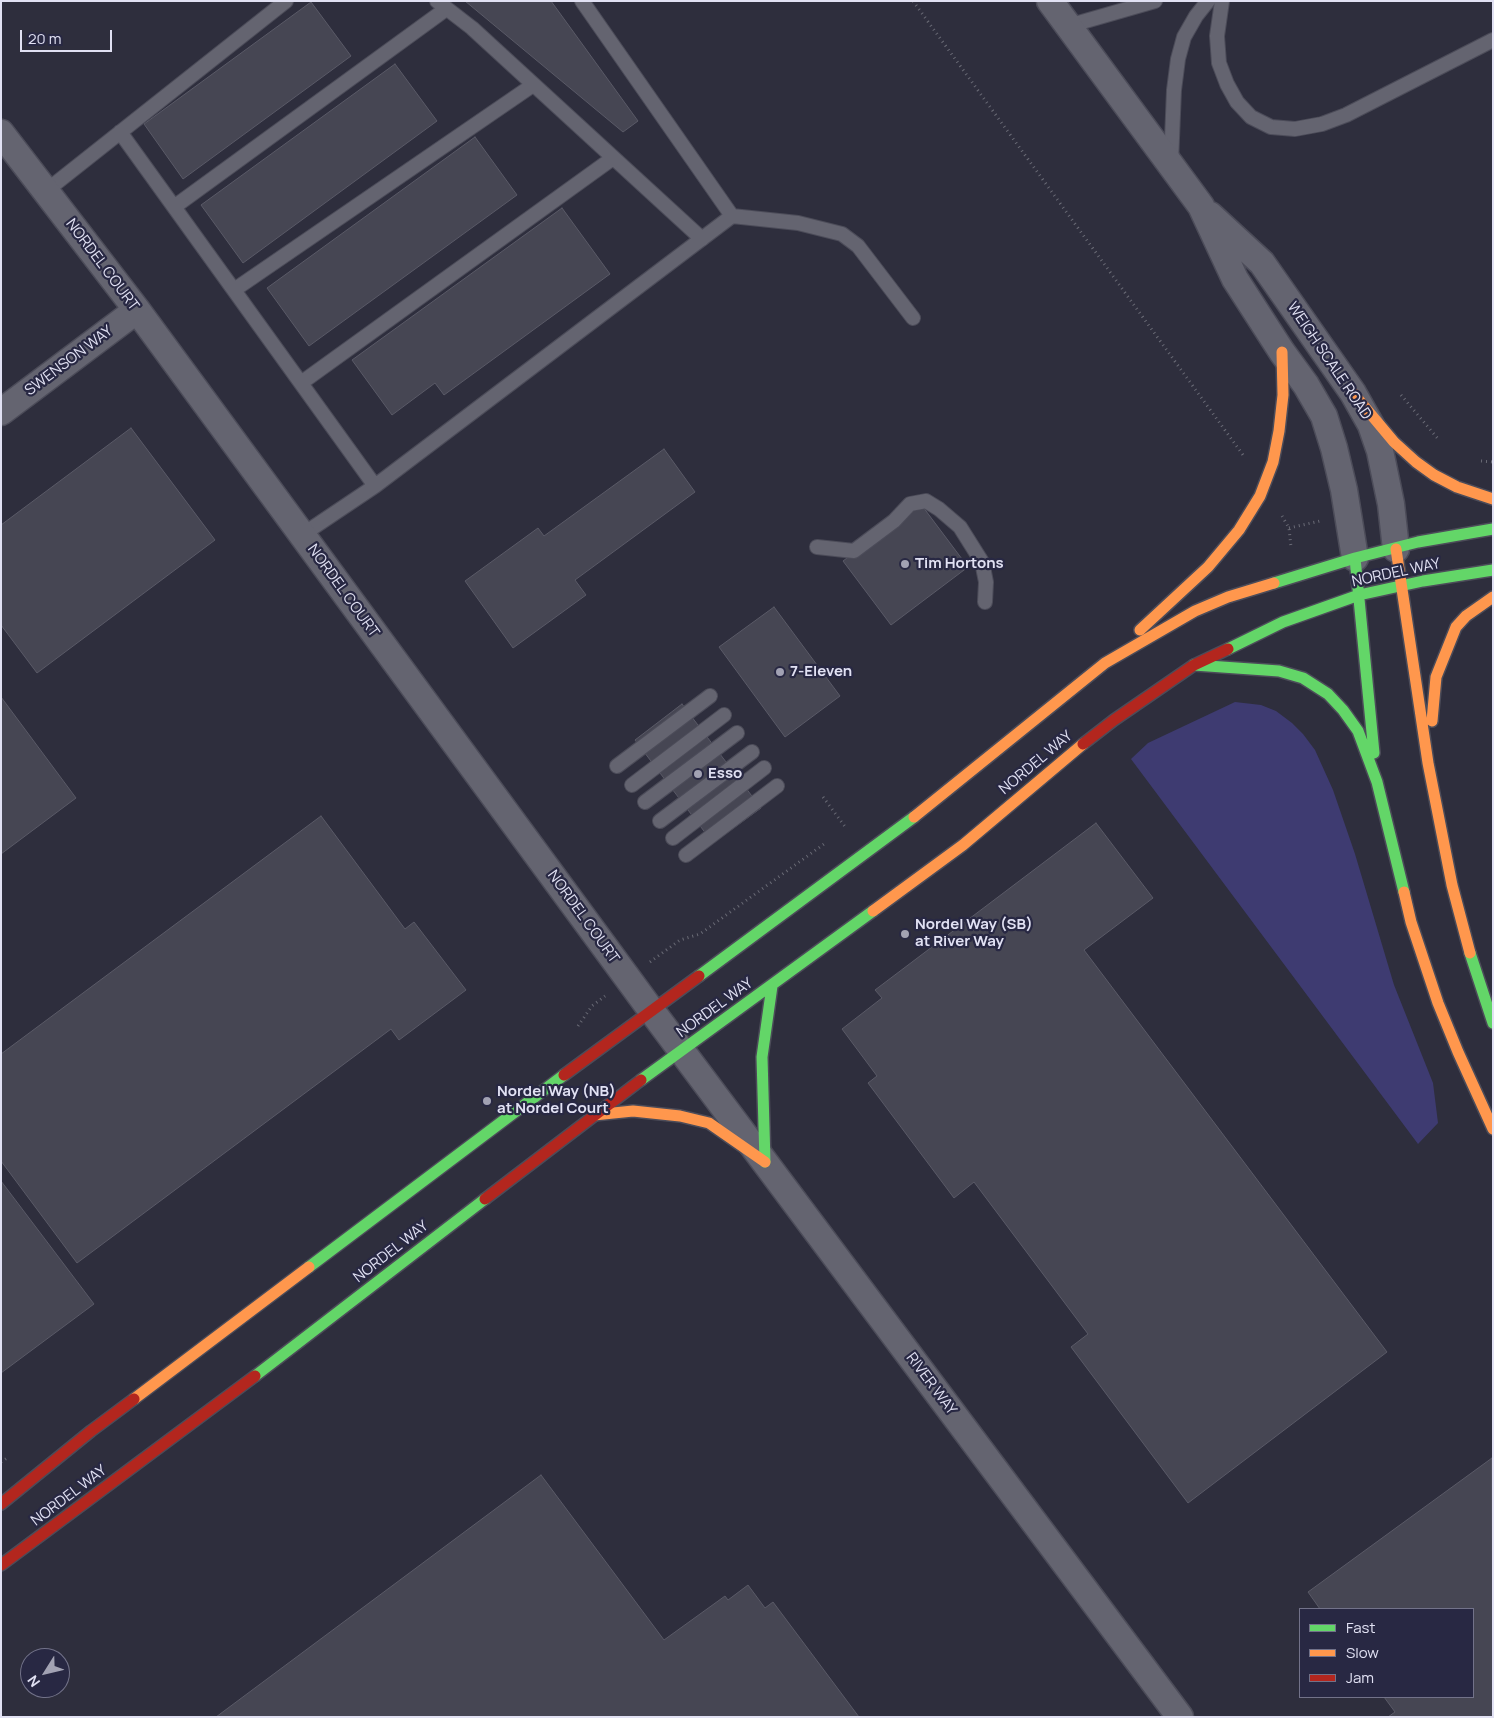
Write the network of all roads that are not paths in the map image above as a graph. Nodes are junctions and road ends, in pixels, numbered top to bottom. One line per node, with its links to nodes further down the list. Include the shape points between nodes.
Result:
1 (286, 1): 11 (lane)
2 (582, 1): 18 (lane)
3 (1050, 1): 8 (street, WEIGH SCALE ROAD)
4 (1155, 1): 8 (lane)
5 (1208, 1): 14 (lane, via 1184,36 1178,59)
6 (1222, 1): 9 (lane, via 1217,36 1219,63 1226,84 1252,117 1271,127 1295,129 1346,115)
7 (441, 5): 10 (lane, via 472,28); 16 (lane)
8 (1068, 26): 14 (street, WEIGH SCALE ROAD)
9 (1493, 40)
10 (533, 85): 13 (lane); 20 (lane)
11 (120, 132): 15 (lane); 16 (lane)
12 (1, 133): 15 (street, NORDEL COURT)
13 (612, 158): 19 (lane); 24 (lane)
14 (1171, 164): 17 (street, WEIGH SCALE ROAD)
15 (46, 191): 21 (street, NORDEL COURT)
16 (174, 206): 20 (lane)
17 (1201, 206): 23 (street, WEIGH SCALE ROAD, via 1235,279); 25 (street, WEIGH SCALE ROAD, via 1262,264)
18 (732, 216): 19 (lane); 22 (lane, via 798,223 842,234 858,246)
19 (702, 239): 27 (lane)
20 (234, 290): 24 (lane)
21 (137, 310): 26 (street, SWENSON WAY); 30 (street, NORDEL COURT)
22 (913, 318)
23 (1282, 352): 33 (street, WEIGH SCALE ROAD, via 1324,416 1344,490); 39 (main road, via 1283,395 1279,431 1273,462 1260,496 1239,530 1208,567)
24 (301, 384): 27 (lane)
25 (1353, 393): 28 (main road, via 1394,442 1416,462 1456,487); 32 (street, WEIGH SCALE ROAD, via 1371,424 1380,450)
26 (1, 412)
27 (375, 486): 30 (lane)
28 (1493, 499)
29 (1493, 529): 32 (main road, NORDEL WAY)
30 (302, 535): 56 (street, NORDEL COURT)
31 (817, 547): 38 (lane, via 854,551 894,521 910,504 926,501 960,526 982,562)
32 (1396, 548): 33 (main road, NORDEL WAY); 35 (main road)
33 (1355, 558): 36 (main road); 39 (main road, NORDEL WAY, via 1228,597)
34 (1493, 570): 35 (main road, NORDEL WAY)
35 (1401, 585): 36 (main road, NORDEL WAY); 45 (main road)
36 (1359, 595): 40 (main road, NORDEL WAY, via 1300,615); 48 (main road)
37 (1493, 597): 45 (main road, via 1456,627 1436,677)
38 (985, 602)
39 (1105, 663): 56 (main road, NORDEL WAY, via 912,819)
40 (1194, 665): 48 (main road, via 1279,671 1303,678 1328,694 1358,731); 55 (main road, NORDEL WAY, via 1114,720 964,845)
41 (710, 696): 46 (lane)
42 (724, 714): 49 (lane)
43 (737, 733): 51 (lane)
44 (752, 752): 52 (lane)
45 (1428, 763): 57 (main road, via 1452,886)
46 (617, 766)
47 (764, 768): 53 (lane)
48 (1377, 782): 60 (main road, via 1411,922 1438,1003)
49 (632, 785)
50 (777, 786): 54 (lane)
51 (645, 802)
52 (660, 822)
53 (673, 838)
54 (686, 854)
55 (772, 986): 58 (main road, NORDEL WAY); 61 (main road, via 762,1058)
56 (651, 1010): 58 (street, NORDEL COURT); 62 (main road, NORDEL WAY, via 91,1431)
57 (1493, 1023)
58 (682, 1051): 59 (main road, NORDEL WAY); 61 (street, RIVER WAY)
59 (593, 1115): 61 (main road, via 633,1111 709,1123); 63 (main road, NORDEL WAY, via 311,1334)
60 (1493, 1129)
61 (765, 1162): 64 (street, RIVER WAY)
62 (1, 1504)
63 (1, 1565)
64 (1180, 1717)

